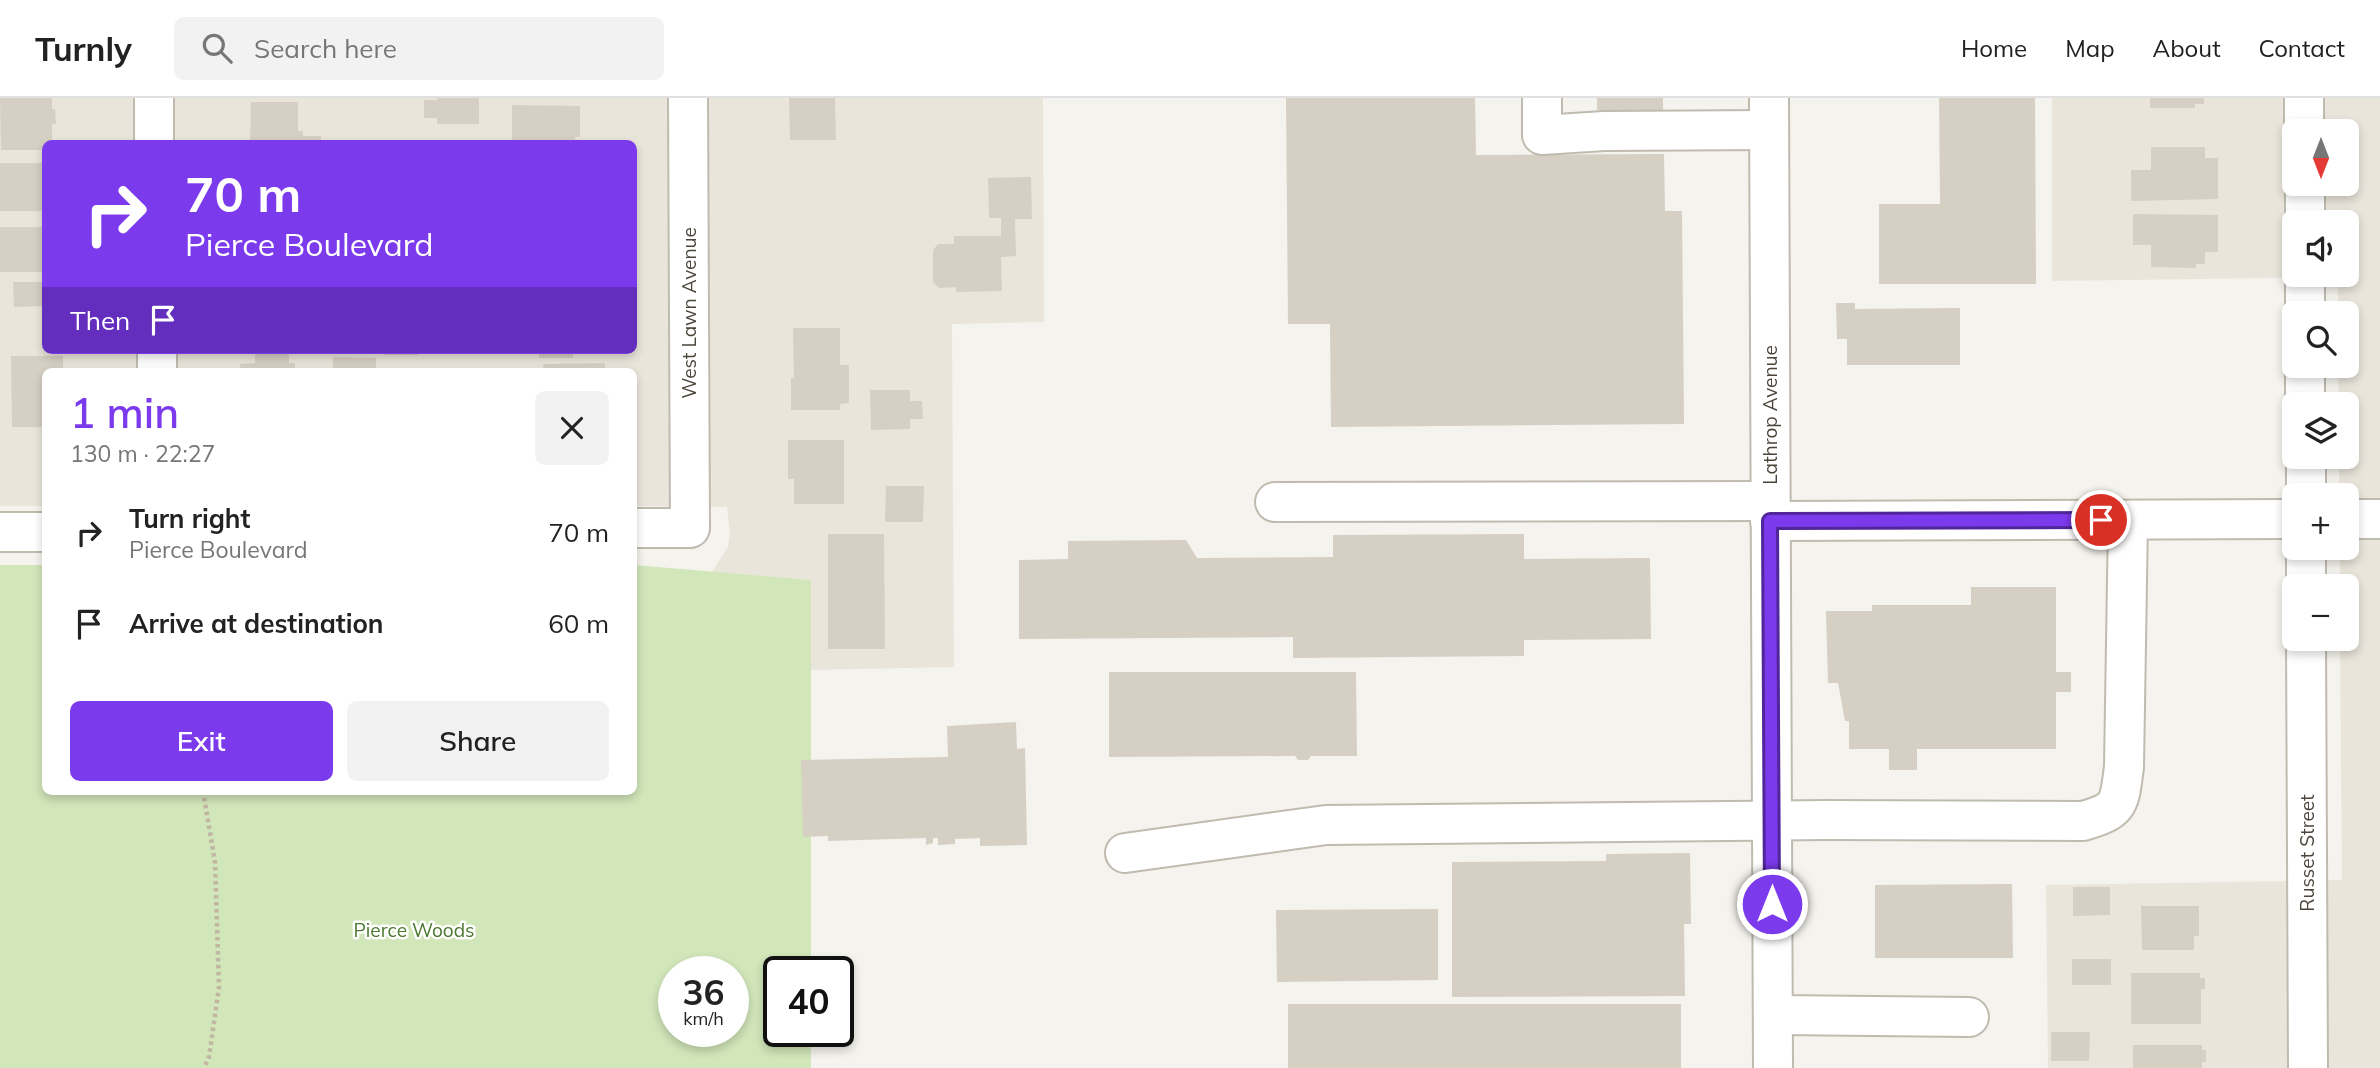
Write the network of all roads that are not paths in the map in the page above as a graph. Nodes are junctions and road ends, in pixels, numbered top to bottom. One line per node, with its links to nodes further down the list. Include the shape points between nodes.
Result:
1 (154, 98): 7 (street)
2 (688, 98): 14 (street, West Lawn Avenue, via 690,528)
3 (1542, 98): 5 (street, via 1542,135)
4 (2304, 98): 6 (street)
5 (1769, 114): 9 (street, Lathrop Avenue)
6 (2304, 119)
7 (155, 140)
8 (1275, 502): 9 (street)
9 (1770, 511): 13 (street); 18 (street, Lathrop Avenue)
10 (2282, 519): 13 (street)
11 (2359, 519): 12 (street)
12 (2380, 519)
13 (2129, 520): 18 (street, via 2124,766 2120,797 2107,814 2083,821)
14 (637, 528)
15 (0, 532): 16 (street)
16 (42, 532)
17 (2306, 651): 23 (street, Russet Street)
18 (1772, 820): 19 (street, via 1326,825); 20 (street, Lathrop Avenue)
19 (1125, 853)
20 (1773, 1015): 21 (street); 22 (street, Lathrop Avenue)
21 (1969, 1017)
22 (1773, 1068)
23 (2308, 1068)

